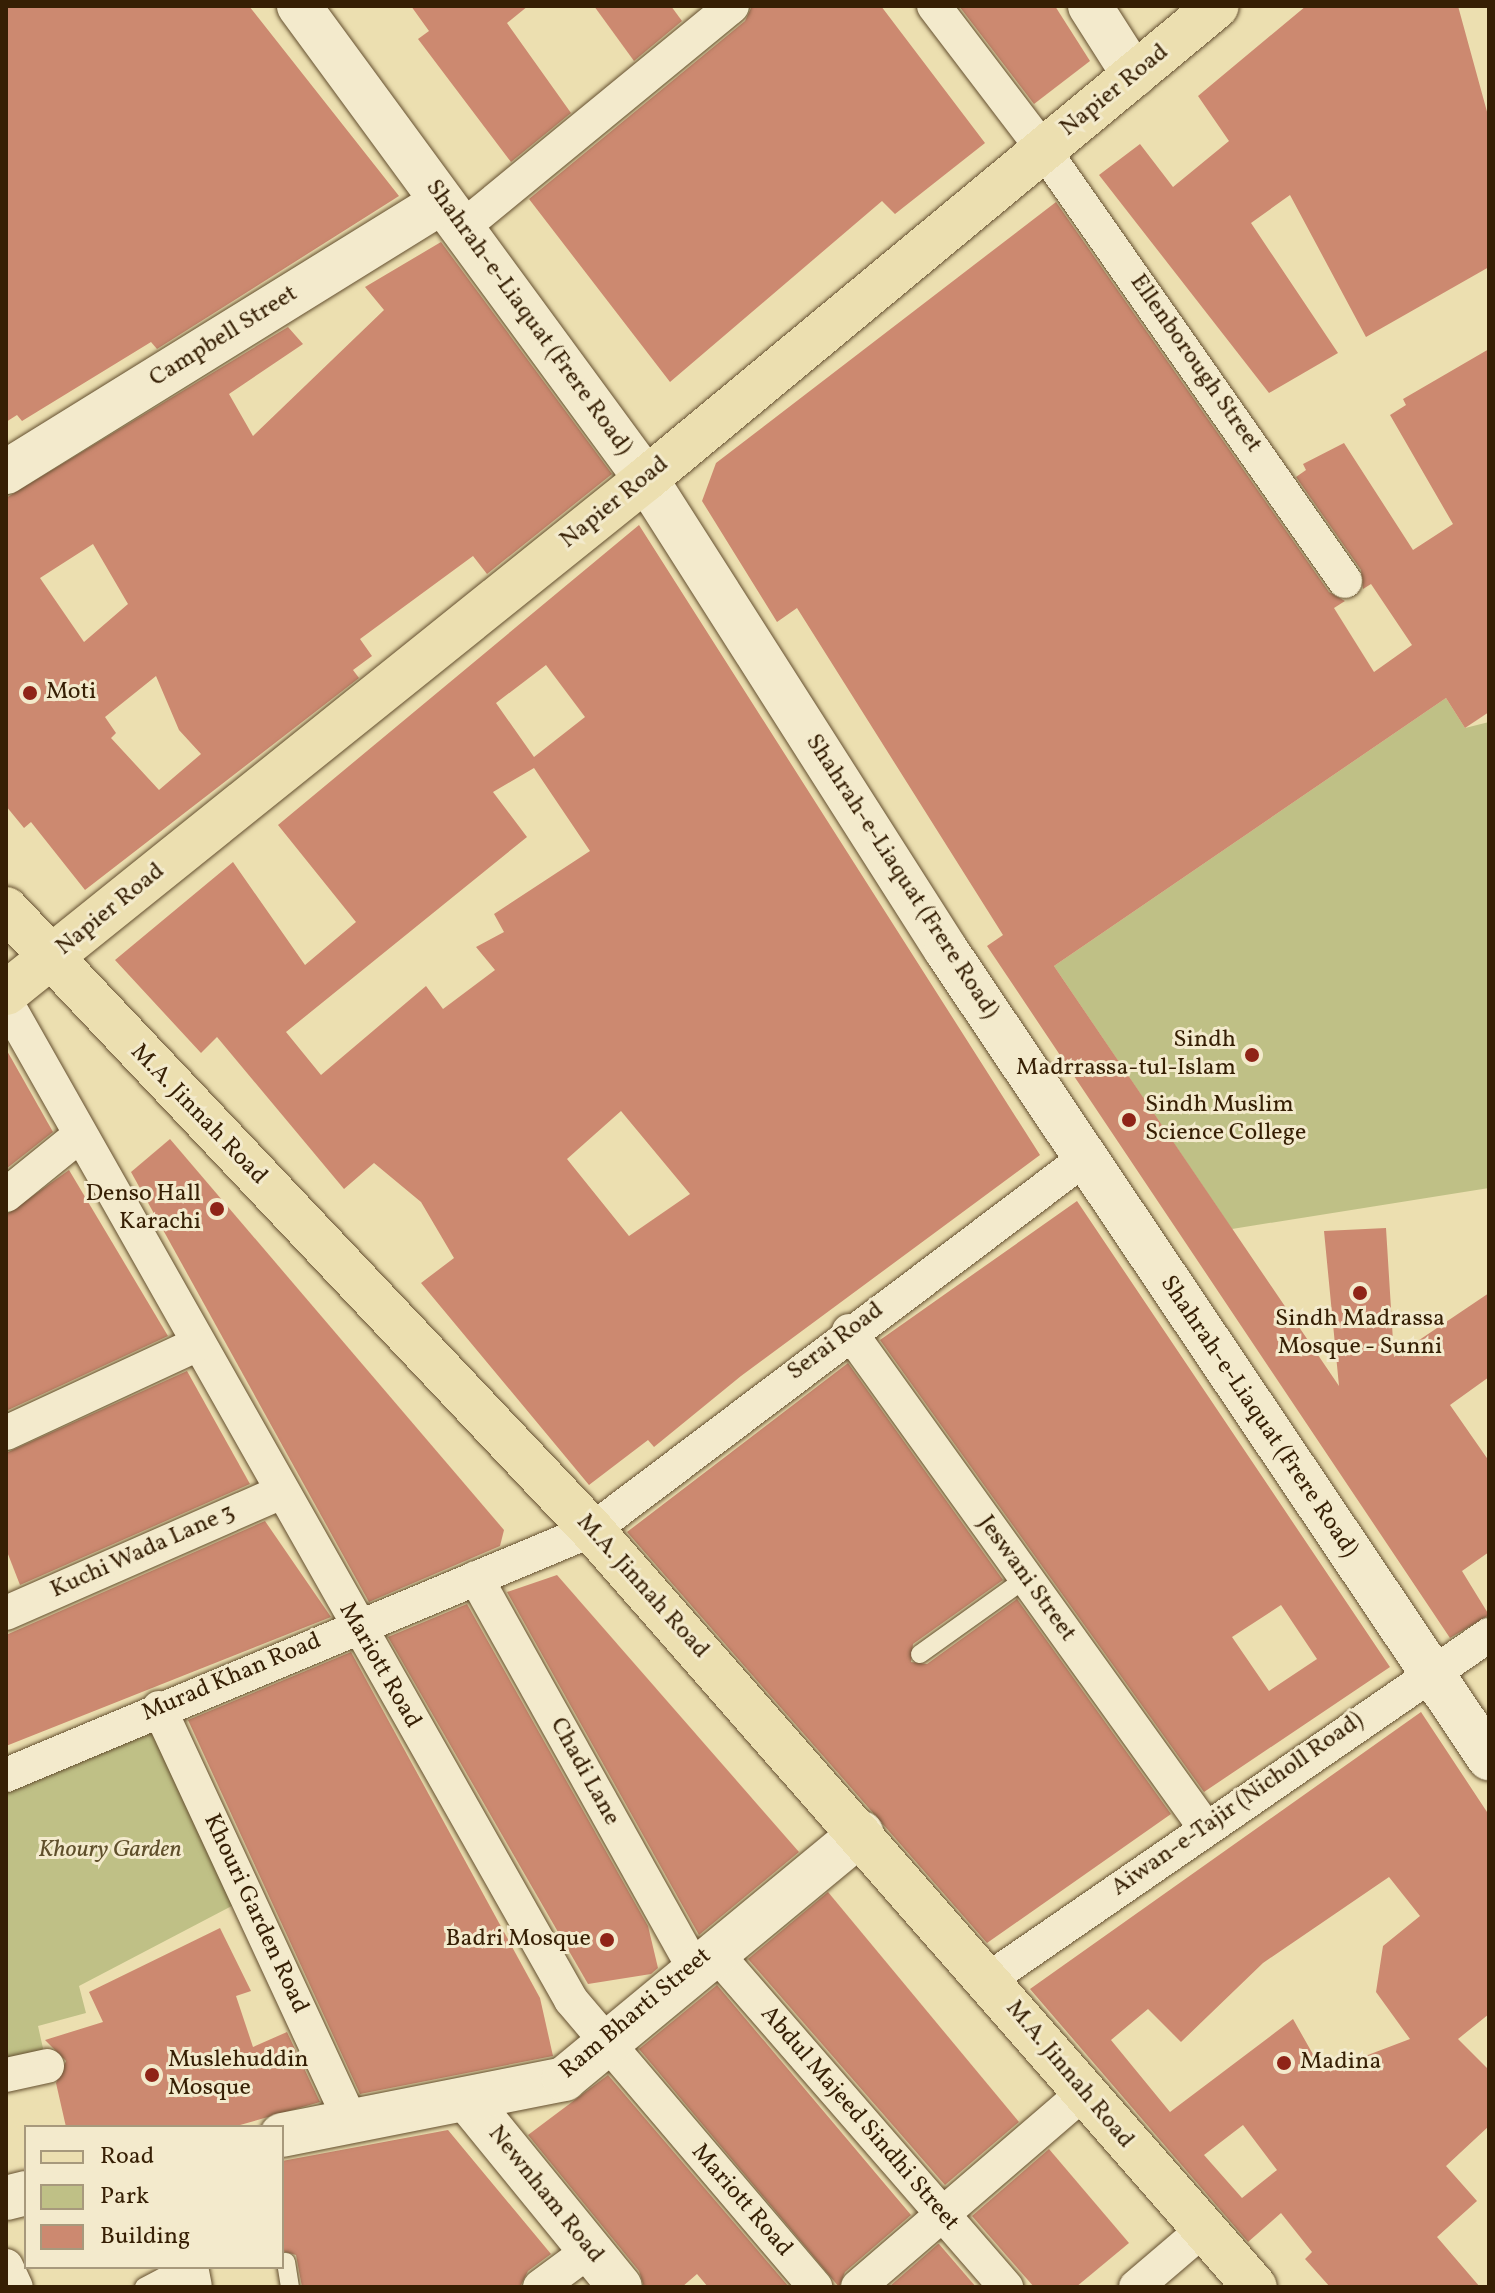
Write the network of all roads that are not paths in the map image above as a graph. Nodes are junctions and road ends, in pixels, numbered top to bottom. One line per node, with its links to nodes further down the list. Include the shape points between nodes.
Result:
1 (299, 6): 8 (main road, Shahrah-e-Liaquat (Frere Road))
2 (732, 6): 8 (street, Campbell Street)
3 (934, 6): 7 (street, Ellenborough Street)
4 (1090, 6): 6 (main road)
5 (1217, 6): 6 (main road, Napier Road)
6 (1134, 75): 7 (main road, Napier Road)
7 (1043, 149): 10 (main road, Napier Road); 11 (street, Ellenborough Street)
8 (452, 215): 9 (main road, Campbell Street); 10 (main road, Shahrah-e-Liaquat (Frere Road))
9 (6, 472)
10 (646, 479): 13 (main road, Napier Road); 17 (main road, Shahrah-e-Liaquat (Frere Road))
11 (1345, 581)
12 (6, 909): 13 (main road, M.A. Jinnah Road)
13 (50, 959): 14 (main road, Napier Road); 23 (main road, M.A. Jinnah Road)
14 (6, 993)
15 (6, 1002): 16 (street, Mariott Road)
16 (80, 1135): 18 (street); 20 (street, Mariott Road)
17 (1084, 1159): 19 (street, Serai Road); 30 (main road, Shahrah-e-Liaquat (Frere Road))
18 (6, 1195)
19 (849, 1331): 23 (street, Serai Road); 25 (street, Jeswani Street)
20 (196, 1345): 21 (street); 22 (street, Mariott Road)
21 (6, 1433)
22 (281, 1492): 26 (street, Kuchi Wada Lane 3); 27 (street, Mariott Road)
23 (592, 1530): 24 (street, Murad Khan Road); 35 (main road, M.A. Jinnah Road)
24 (476, 1578): 27 (street, Murad Khan Road); 36 (street, Chadi Lane)
25 (1026, 1578): 29 (lane); 34 (street, Jeswani Street)
26 (6, 1613)
27 (356, 1625): 31 (street, Murad Khan Road); 38 (street, Mariott Road, via 571,2000)
28 (1489, 1635): 30 (street, Aiwan-e-Tajir (Nicholl Road))
29 (920, 1654)
30 (1431, 1673): 32 (main road, Shahrah-e-Liaquat (Frere Road)); 34 (street, Aiwan-e-Tajir (Nicholl Road))
31 (159, 1708): 33 (street, Murad Khan Road); 43 (street, Khouri Garden Road)
32 (1489, 1758)
33 (6, 1775)
34 (1204, 1826): 37 (street, Aiwan-e-Tajir (Nicholl Road))
35 (861, 1833): 36 (main road, Ram Bharti Street); 37 (main road, M.A. Jinnah Road)
36 (703, 1958): 38 (main road, Ram Bharti Street); 45 (street, Abdul Majeed Sindhi Street)
37 (989, 1979): 41 (main road, M.A. Jinnah Road)
38 (606, 2044): 42 (main road, Ram Bharti Street, via 564,2079); 56 (street, Mariott Road)
39 (47, 2066): 40 (street)
40 (6, 2075)
41 (1082, 2094): 45 (street); 46 (main road, M.A. Jinnah Road)
42 (470, 2103): 43 (main road, Ram Bharti Street); 47 (main road, Newnham Road)
43 (350, 2120): 44 (main road, Ram Bharti Street)
44 (284, 2135)
45 (942, 2214): 57 (street); 58 (street, Abdul Majeed Sindhi Street)
46 (1204, 2229): 59 (street); 60 (main road, M.A. Jinnah Road)
47 (590, 2250): 54 (street); 55 (main road, Newnham Road)
48 (286, 2262): 53 (lane)
49 (6, 2266): 51 (street)
50 (180, 2269): 52 (lane)
51 (16, 2287)
52 (144, 2287)
53 (290, 2287)
54 (540, 2287)
55 (620, 2287)
56 (815, 2287)
57 (858, 2287)
58 (1006, 2287)
59 (1136, 2287)
60 (1255, 2287)

